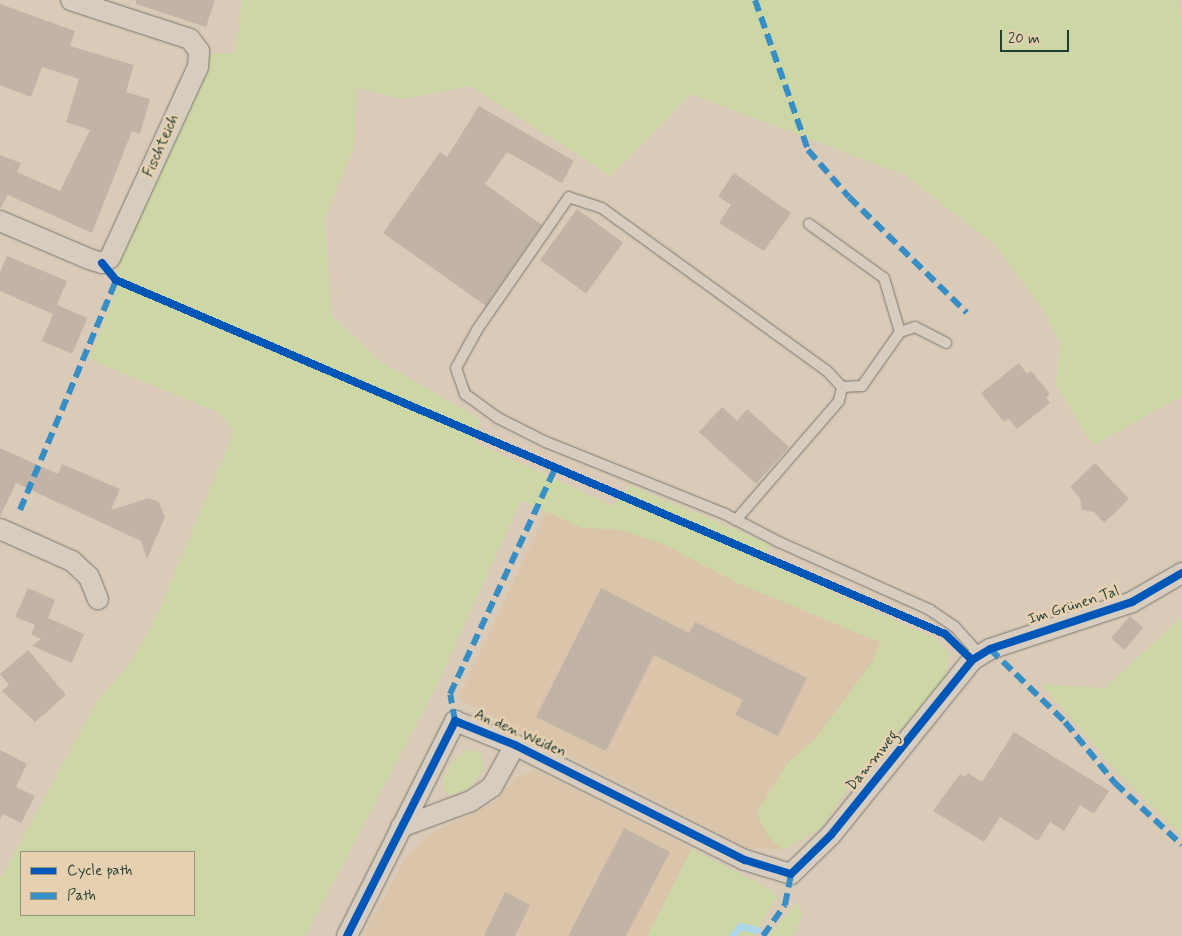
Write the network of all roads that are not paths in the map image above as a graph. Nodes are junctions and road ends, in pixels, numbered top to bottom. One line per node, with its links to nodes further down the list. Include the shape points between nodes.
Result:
1 (71, 0): 2 (street, Fischteich, via 190,39 199,51 198,67 110,258 102,263 89,259)
2 (0, 221)
3 (808, 224): 4 (lane, via 884,278)
4 (900, 332): 5 (lane, via 915,327); 6 (lane, via 862,386)
5 (946, 343)
6 (842, 387): 7 (lane, via 839,402); 7 (lane, via 828,371 602,208 569,197 477,330 456,368 465,394 498,418 546,442)
7 (736, 520): 11 (lane, via 930,610 955,627)
8 (0, 529): 10 (street, via 72,561 89,577)
9 (1182, 573): 11 (street, Im Grünen Tal, via 1132,602)
10 (98, 599)
11 (976, 658): 14 (street, Dammweg, via 831,835)
12 (515, 745): 13 (street, An den Weiden, via 492,787 471,801); 13 (street, An den Weiden, via 455,721); 14 (street, An den Weiden, via 745,860)
13 (401, 827): 15 (street, An den Weiden)
14 (792, 874)
15 (347, 936)

